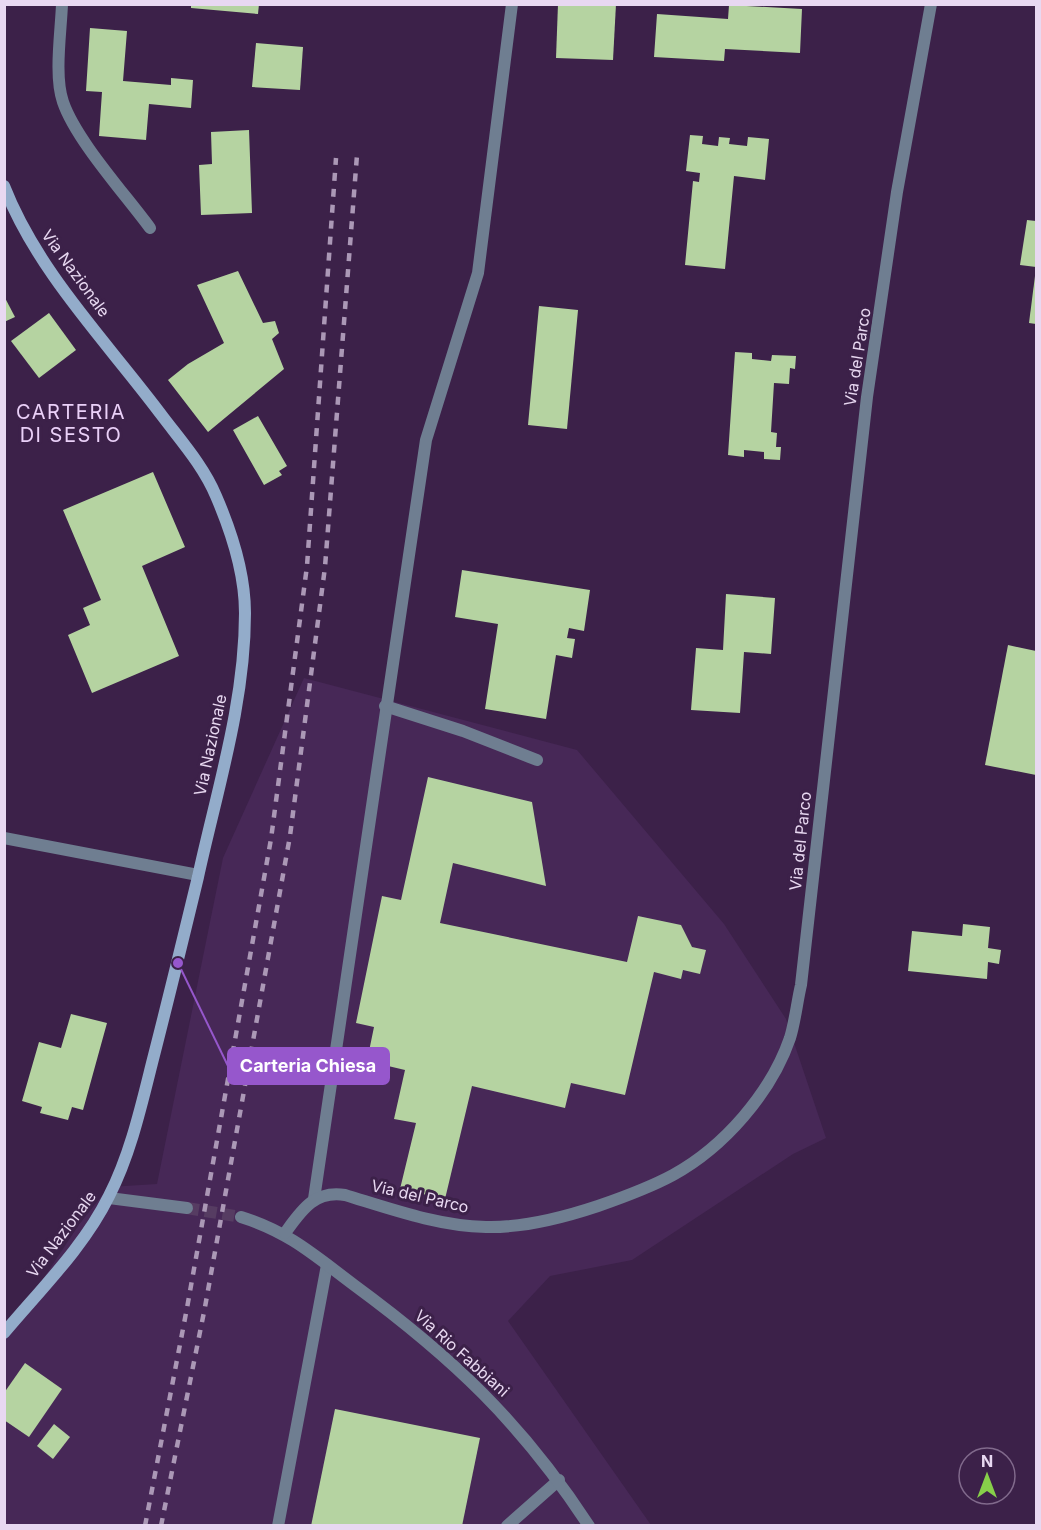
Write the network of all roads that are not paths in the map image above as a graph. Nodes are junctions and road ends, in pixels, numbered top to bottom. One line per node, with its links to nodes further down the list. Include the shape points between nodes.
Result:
1 (62, 4): 5 (street, via 62,100 75,126)
2 (512, 4): 6 (street, via 477,273 426,440)
3 (931, 4): 11 (street, Via del Parco, via 897,192 867,397 801,985 790,1038 776,1068 756,1100 702,1156 676,1173 620,1198 545,1221 513,1226 465,1225 415,1216 345,1195)
4 (4, 186): 9 (main road, Via Nazionale, via 17,218 58,282 194,458 229,527 245,609 244,659 237,707)
5 (150, 228)
6 (385, 706): 7 (street); 11 (street)
7 (537, 760)
8 (4, 838): 9 (street)
9 (198, 875): 10 (main road, Via Nazionale, via 141,1108)
10 (109, 1198): 12 (street); 16 (main road, Via Nazionale, via 81,1240)
11 (314, 1198): 14 (street)
12 (187, 1208)
13 (241, 1217): 14 (street)
14 (285, 1233): 15 (street, Via Rio Fabbiani)
15 (327, 1265): 17 (street, Via Rio Fabbiani, via 452,1361 532,1445); 18 (street)
16 (4, 1333)
17 (559, 1480): 19 (street); 20 (street, Via Rio Fabbiani)
18 (278, 1526)
19 (507, 1526)
20 (589, 1526)

